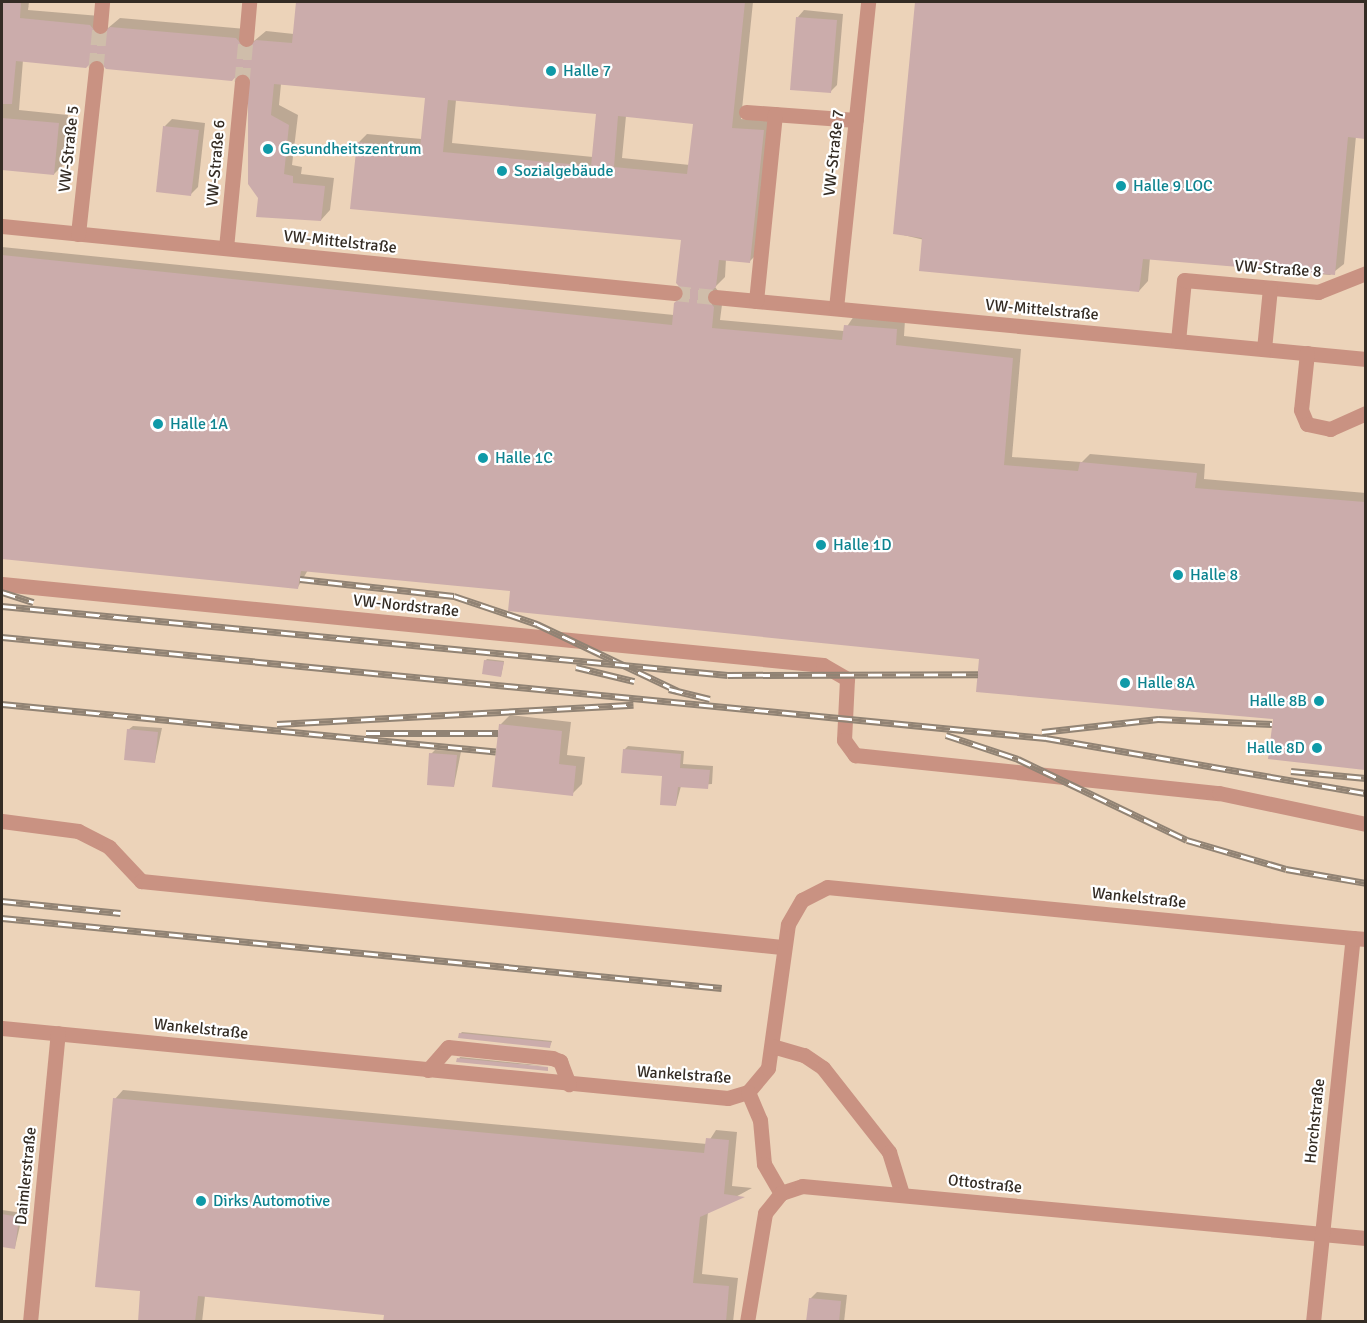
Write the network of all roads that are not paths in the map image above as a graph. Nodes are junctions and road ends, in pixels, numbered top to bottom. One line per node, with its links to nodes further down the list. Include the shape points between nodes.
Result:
1 (102, 2): 4 (street)
2 (249, 2): 5 (street)
3 (868, 2): 10 (street, VW-Straße 7)
4 (100, 26)
5 (246, 39)
6 (96, 68): 12 (street, VW-Straße 5)
7 (242, 82): 13 (street, VW-Straße 6)
8 (746, 112): 9 (street)
9 (775, 114): 10 (street); 18 (street)
10 (856, 120): 19 (street, VW-Straße 7)
11 (2, 226): 12 (street, VW-Mittelstraße)
12 (78, 234): 13 (street, VW-Mittelstraße)
13 (226, 249): 16 (street, VW-Mittelstraße)
14 (1365, 273): 15 (street, VW-Straße 8, via 1327,291)
15 (1270, 288): 20 (street, VW-Straße 8, via 1184,280); 21 (street)
16 (675, 293)
17 (715, 297): 18 (street, VW-Mittelstraße)
18 (756, 301): 19 (street, VW-Mittelstraße)
19 (836, 308): 20 (street, VW-Mittelstraße)
20 (1178, 341): 21 (street, VW-Mittelstraße)
21 (1264, 349): 22 (street, VW-Mittelstraße)
22 (1307, 353): 23 (street, VW-Mittelstraße); 24 (street, via 1302,410 1307,424 1330,429)
23 (1365, 359)
24 (1365, 413)
25 (2, 584): 27 (street, VW-Nordstraße, via 806,663 838,669 847,679 844,740 855,755 1219,794)
26 (2, 821): 29 (street, via 78,831 110,847 141,881)
27 (1365, 824)
28 (1359, 939): 29 (street, Wankelstraße, via 843,886 820,890 802,900); 38 (street, Horchstraße)
29 (782, 947): 32 (street, Wankelstraße)
30 (2, 1028): 31 (street, Wankelstraße)
31 (58, 1034): 33 (street, Wankelstraße); 40 (street, Daimlerstraße)
32 (772, 1046): 35 (street, Wankelstraße, via 764,1078); 37 (street, via 804,1055 823,1068 889,1152)
33 (428, 1070): 34 (street, Wankelstraße); 34 (street, via 448,1047 552,1058 560,1061)
34 (569, 1084): 35 (street, Wankelstraße, via 716,1098)
35 (748, 1092): 36 (street, via 760,1120 764,1164)
36 (781, 1193): 37 (street, Ottostraße, via 820,1186); 41 (street, via 762,1226)
37 (902, 1194): 38 (street, Ottostraße)
38 (1322, 1233): 39 (street, Ottostraße); 42 (street, Horchstraße)
39 (1365, 1238)
40 (30, 1322)
41 (747, 1322)
42 (1313, 1322)

